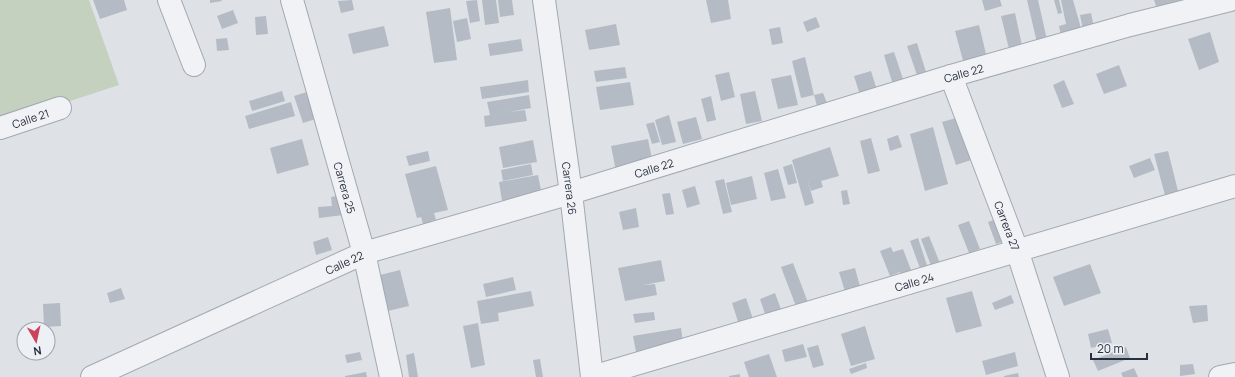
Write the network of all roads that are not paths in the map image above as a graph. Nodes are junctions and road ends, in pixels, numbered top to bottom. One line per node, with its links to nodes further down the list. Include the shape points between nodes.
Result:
1 (169, 0): 5 (street)
2 (292, 0): 12 (street, Carrera 25)
3 (544, 0): 10 (street, Carrera 26)
4 (1230, 0): 6 (street, Calle 22, via 1130,25)
5 (194, 65)
6 (952, 76): 10 (street, Calle 22); 11 (street, Carrera 27)
7 (60, 108): 8 (street, Calle 21)
8 (0, 128)
9 (1235, 186): 11 (street, Calle 24)
10 (571, 193): 12 (street, Calle 22); 16 (street, Carrera 26)
11 (1017, 250): 16 (street, Calle 24); 17 (street, Carrera 27)
12 (364, 253): 14 (street, Calle 22); 15 (street, Carrera 25)
13 (1235, 374): 18 (street)
14 (92, 377)
15 (391, 377)
16 (592, 377)
17 (1058, 377)
18 (1220, 377)

